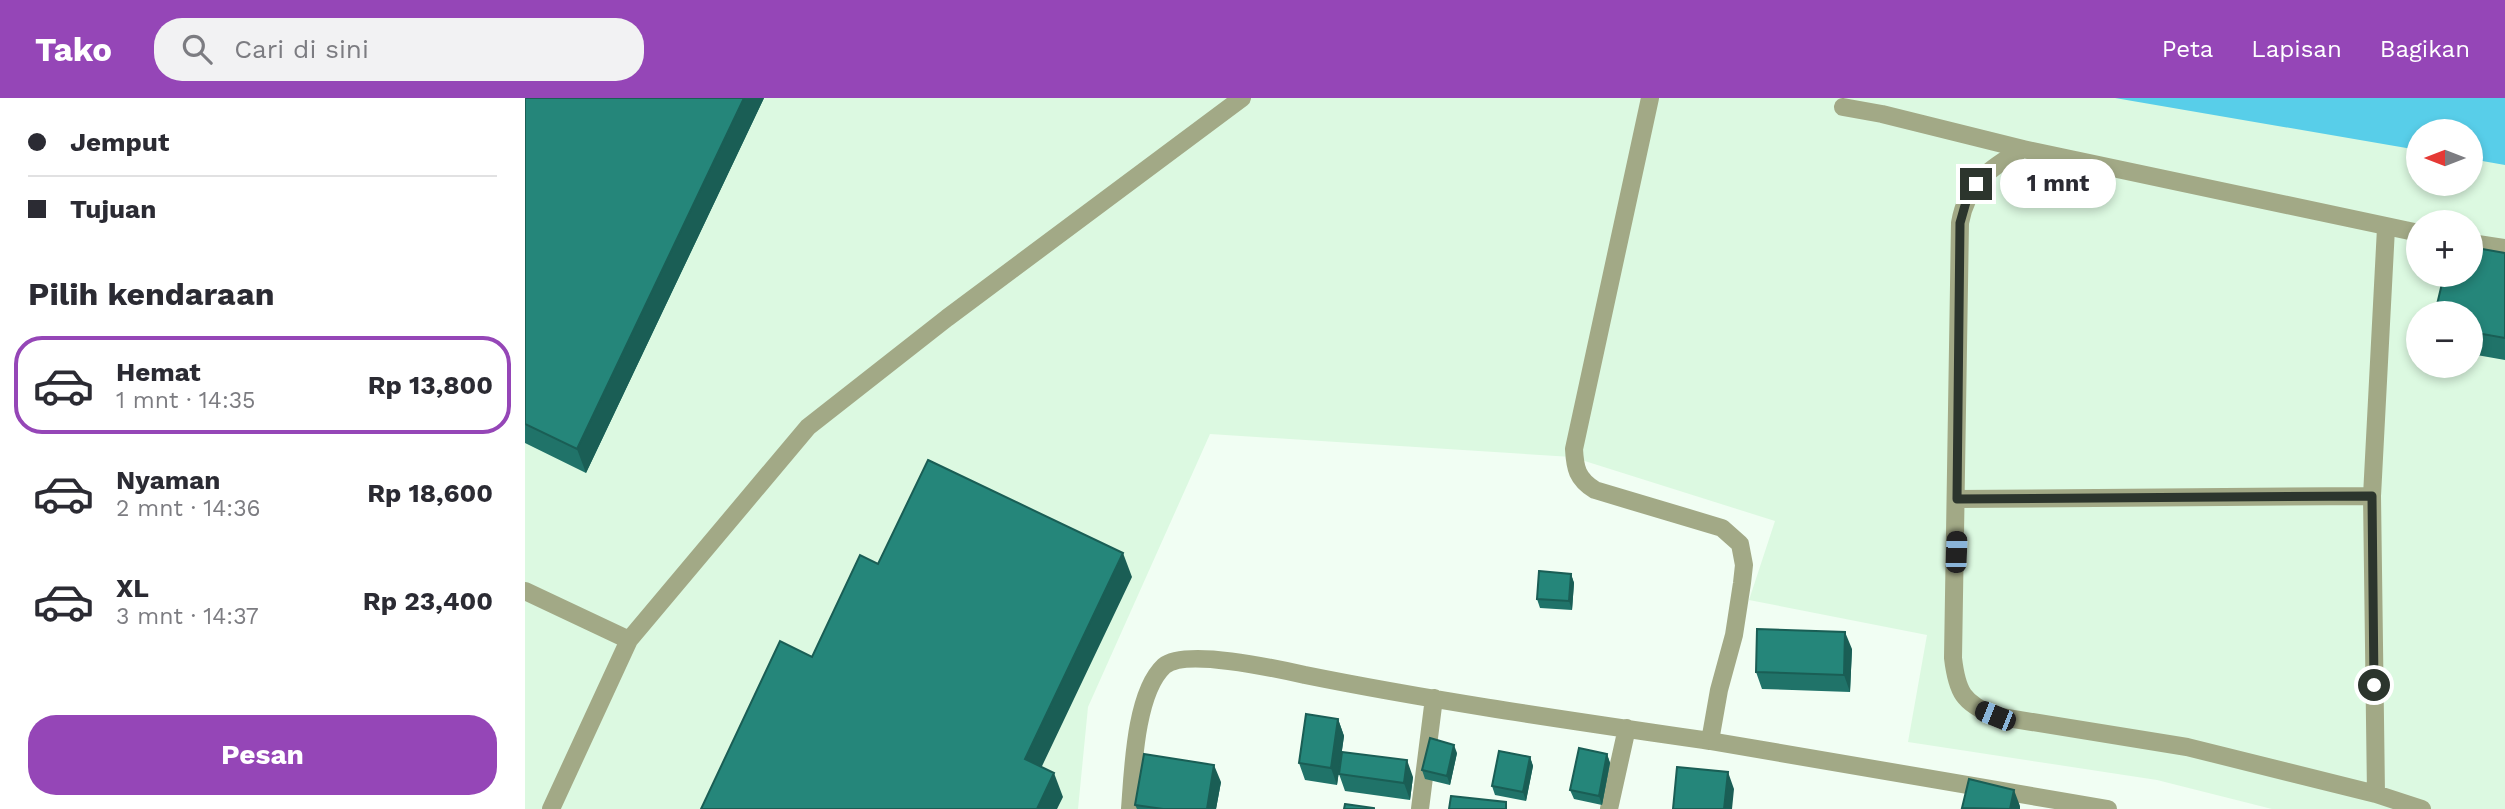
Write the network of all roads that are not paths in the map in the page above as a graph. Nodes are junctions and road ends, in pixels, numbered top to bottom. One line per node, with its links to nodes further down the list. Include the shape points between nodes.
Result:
1 (1242, 98): 12 (street, via 808,427)
2 (1650, 98): 15 (street, via 1575,460 1580,478 1595,490 1722,528 1740,544 1742,583)
3 (1843, 107): 4 (street)
4 (2023, 149): 5 (street); 10 (street, via 1986,173 1962,209)
5 (2386, 228): 6 (street); 9 (street)
6 (2406, 231)
7 (2483, 245): 8 (street)
8 (2505, 248)
9 (2372, 496): 10 (street); 16 (street)
10 (1957, 499): 16 (street, via 1953,658 1955,680 1968,703 1995,716 2187,747)
11 (525, 591): 12 (street)
12 (629, 640): 17 (street)
13 (1434, 698): 14 (street); 18 (street, via 1251,664 1178,660 1163,667 1141,712); 19 (street)
14 (1627, 728): 15 (street); 20 (street)
15 (1710, 741): 21 (street)
16 (2376, 794): 22 (street)
17 (551, 809)
18 (1130, 809)
19 (1420, 809)
20 (1609, 809)
21 (2108, 809)
22 (2422, 809)

